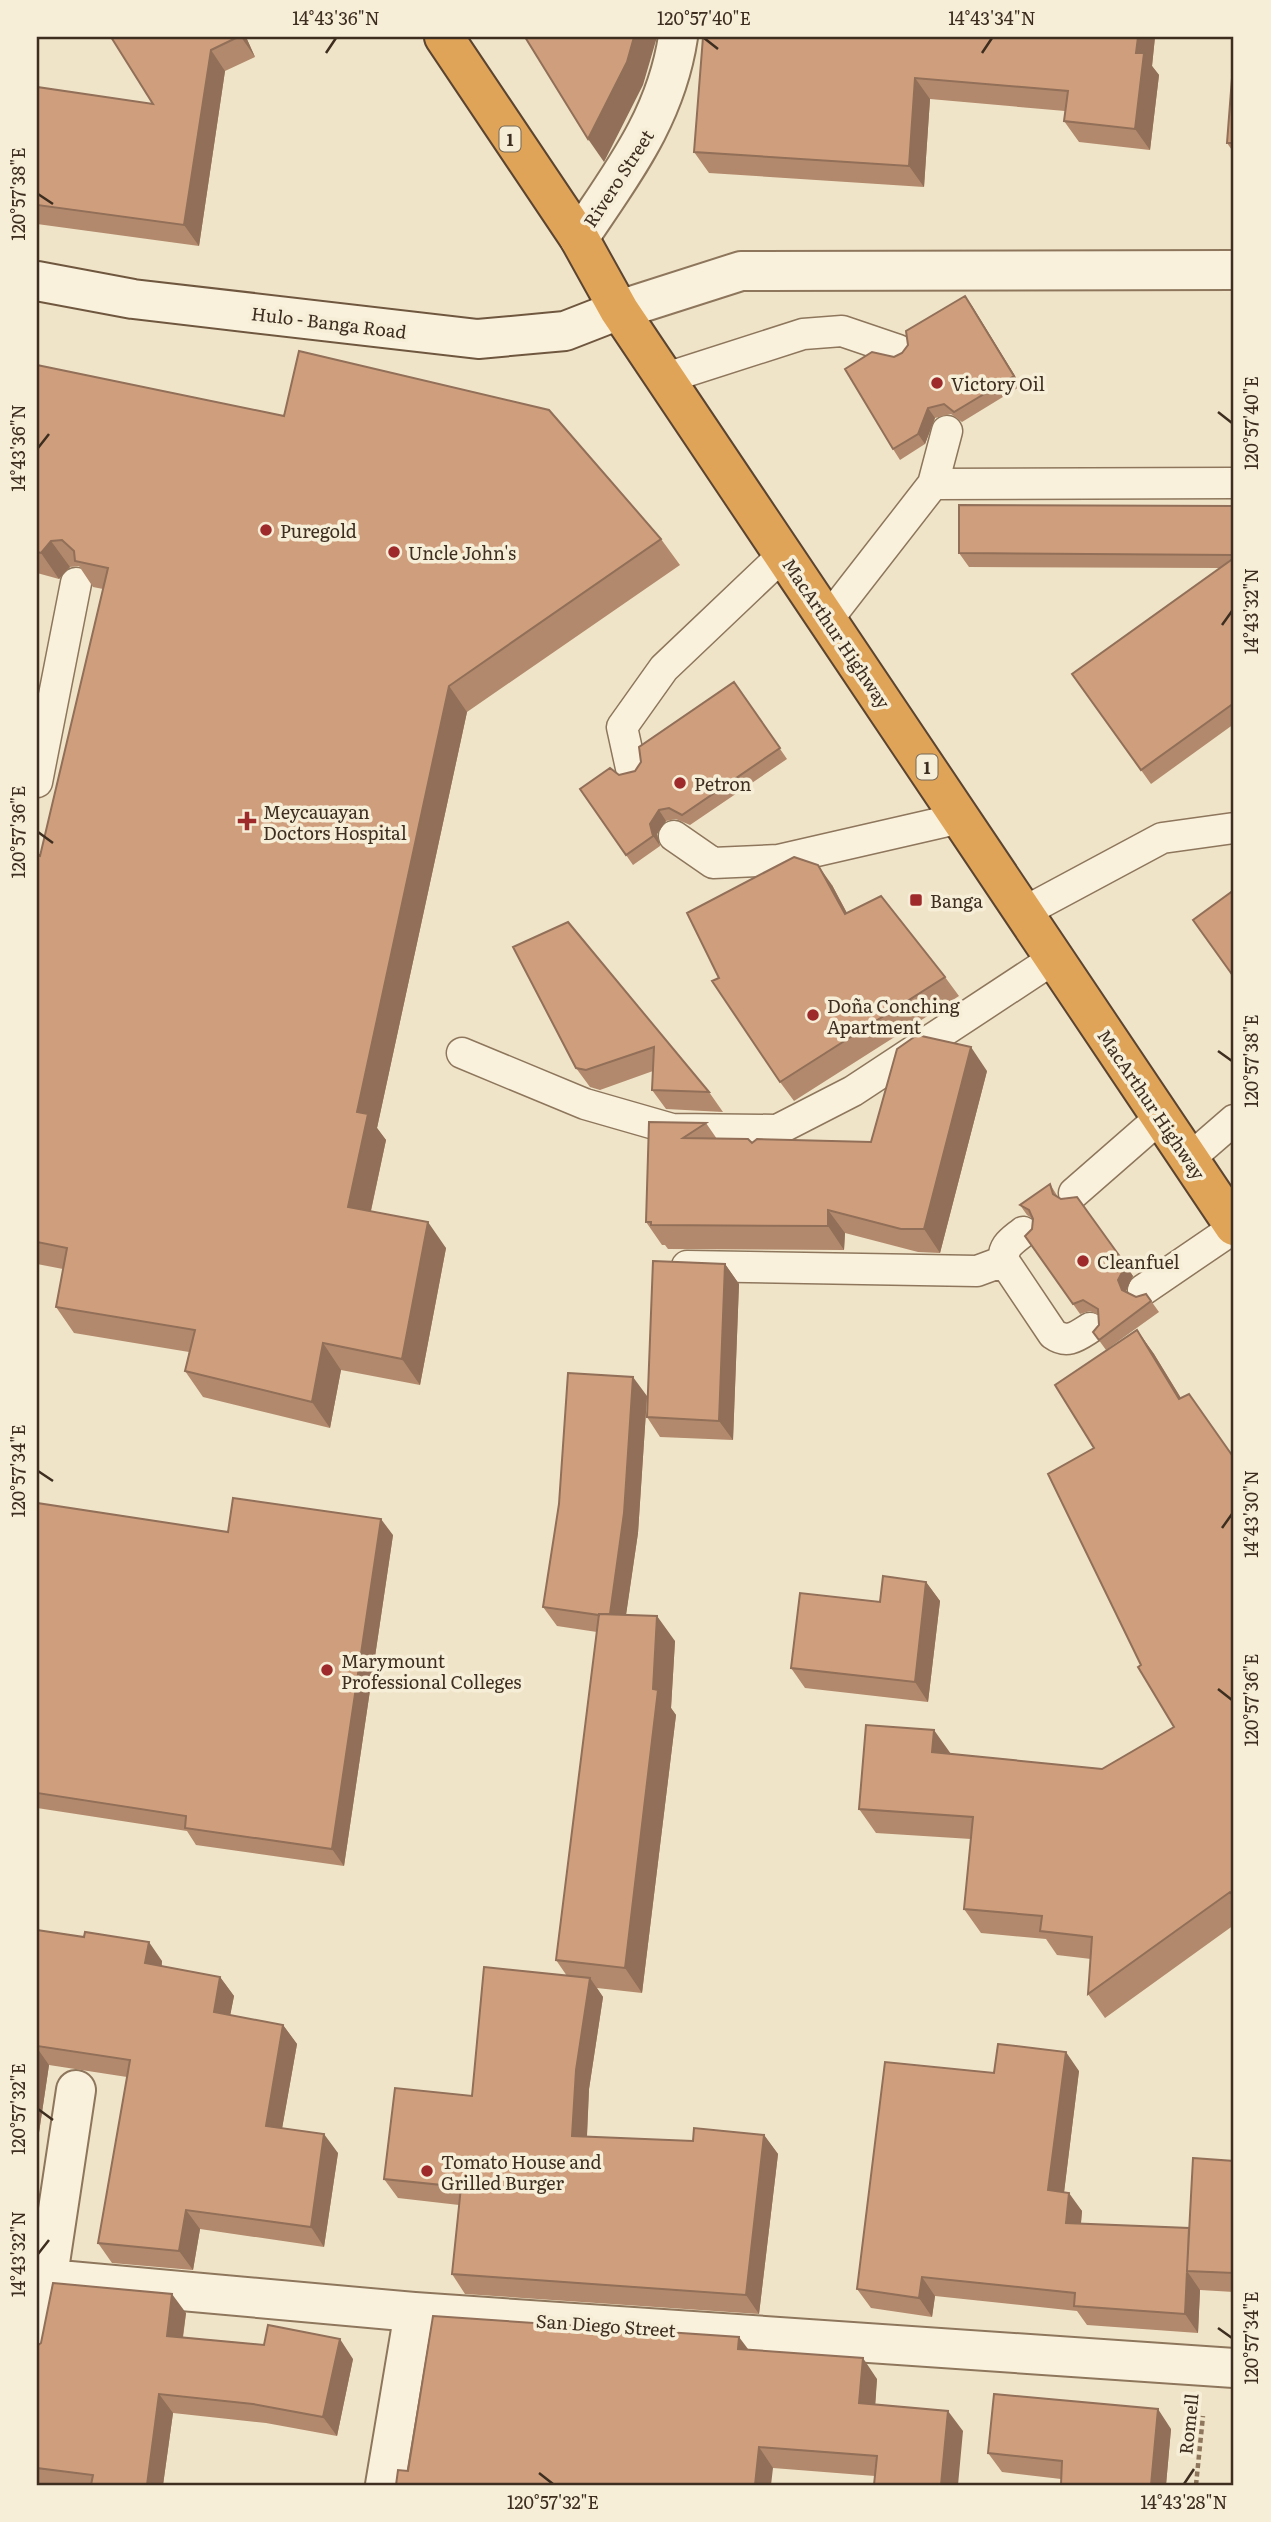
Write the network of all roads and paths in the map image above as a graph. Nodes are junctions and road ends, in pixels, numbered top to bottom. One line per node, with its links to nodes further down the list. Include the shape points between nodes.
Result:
1 (444, 37): 3 (highway, MacArthur Highway / 1)
2 (678, 37): 3 (street, Rivero Street, via 674,64 651,128)
3 (579, 238): 6 (highway, MacArthur Highway / 1)
4 (1234, 270): 6 (street, Hulo - Banga Road, via 741,271)
5 (37, 281): 6 (street, Hulo - Banga Road, via 134,299 478,339 565,331)
6 (620, 310): 8 (highway, MacArthur Highway / 1)
7 (898, 350): 8 (lane, via 842,331 803,334)
8 (666, 378): 12 (highway, MacArthur Highway / 1)
9 (947, 431): 11 (lane)
10 (1234, 483): 11 (lane)
11 (933, 484): 14 (lane)
12 (784, 554): 14 (highway, MacArthur Highway / 1); 15 (lane, via 664,668 622,727)
13 (76, 583): 16 (lane)
14 (828, 620): 17 (highway, MacArthur Highway / 1)
15 (631, 768)
16 (37, 782)
17 (961, 818): 19 (lane, via 778,860 713,863); 20 (highway, MacArthur Highway / 1)
18 (1234, 828): 20 (lane, via 1161,838)
19 (674, 836)
20 (1024, 912): 21 (highway, MacArthur Highway / 1)
21 (1055, 958): 22 (lane, via 853,1091 777,1130 672,1129 585,1104); 23 (highway, MacArthur Highway / 1)
22 (462, 1054)
23 (1161, 1117): 25 (highway, MacArthur Highway / 1); 26 (lane)
24 (1234, 1120): 25 (lane)
25 (1189, 1159): 27 (highway, MacArthur Highway / 1)
26 (1074, 1193)
27 (1234, 1227): 31 (lane)
28 (1023, 1232): 29 (lane, via 1007,1244)
29 (1004, 1261): 30 (lane, via 977,1270); 32 (lane, via 1053,1334 1072,1340)
30 (673, 1265)
31 (1143, 1290)
32 (1090, 1328)
33 (76, 2090): 34 (street)
34 (48, 2279): 35 (street, San Diego Street); 36 (street)
35 (414, 2312): 37 (street, San Diego Street); 38 (street)
36 (37, 2349)
37 (1221, 2367): 39 (path, Romell)
38 (385, 2485)
39 (1196, 2485)

